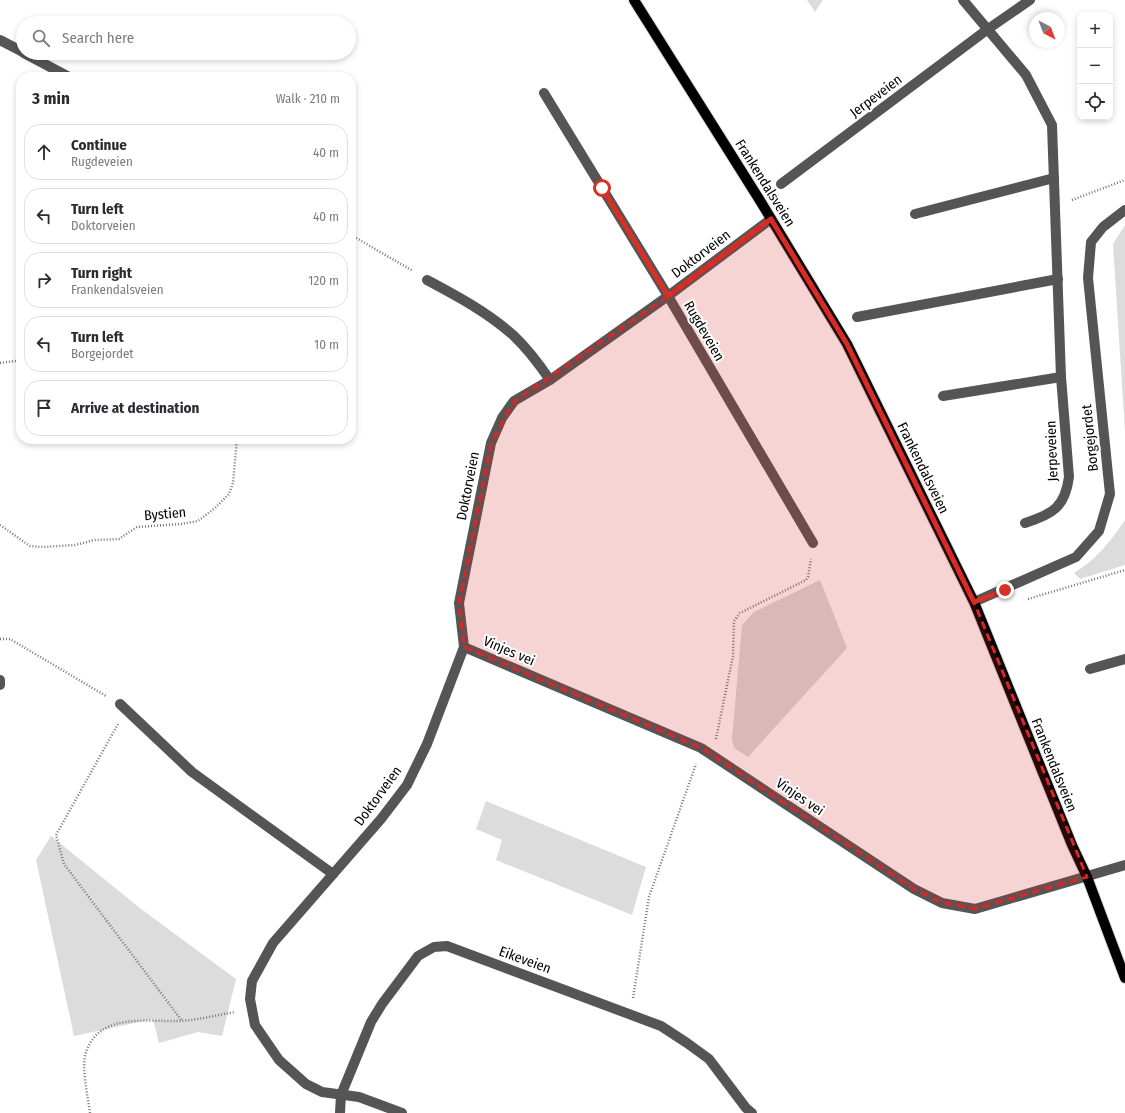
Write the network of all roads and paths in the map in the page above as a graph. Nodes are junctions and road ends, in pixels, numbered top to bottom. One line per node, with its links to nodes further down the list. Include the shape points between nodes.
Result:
1 (634, 0): 16 (main road, Frankendalsveien)
2 (963, 0): 4 (street, Jerpeveien)
3 (1030, 0): 4 (street, Jerpeveien)
4 (988, 29): 10 (street, Jerpeveien, via 1026,75 1052,125); 12 (street, Jerpeveien)
5 (0, 40): 6 (street)
6 (16, 49)
7 (37, 60): 8 (street)
8 (60, 72)
9 (544, 93): 20 (street, Rugdeveien)
10 (1054, 178): 13 (street, Jerpeveien); 15 (street)
11 (1125, 180): 13 (path)
12 (781, 184)
13 (1055, 207): 18 (street, Jerpeveien)
14 (1125, 210): 33 (street, Borgejordet, via 1103,227 1091,242 1088,278 1110,494 1099,531 1076,557)
15 (916, 214)
16 (771, 219): 20 (street, Doktorveien); 33 (main road, Frankendalsveien, via 847,344)
17 (356, 238): 19 (path)
18 (1058, 279): 21 (street); 24 (street, Jerpeveien)
19 (427, 280): 25 (street, via 496,321 514,336)
20 (668, 296): 25 (street, Doktorveien); 30 (street, Rugdeveien)
21 (857, 317)
22 (0, 362): 23 (path)
23 (16, 362)
24 (1061, 377): 26 (street); 28 (street, Jerpeveien, via 1069,476 1067,492 1060,504 1049,514)
25 (550, 380): 35 (street, Doktorveien, via 514,402 502,418 491,443 459,603)
26 (943, 396)
27 (237, 444): 29 (path, Bystien, via 233,483 229,494 198,520 181,524 136,527 119,539 43,547 30,546)
28 (1025, 523)
29 (0, 524)
30 (813, 543): 42 (path, via 811,566 806,580 740,613 734,621 733,656)
31 (1125, 570): 32 (path)
32 (1022, 600)
33 (974, 602): 45 (main road, Frankendalsveien)
34 (0, 639): 40 (path, via 10,639)
35 (464, 647): 41 (street, Vinjes vei); 44 (street, Doktorveien, via 427,744 407,785)
36 (1125, 659): 37 (street)
37 (1090, 669)
38 (0, 680): 39 (street)
39 (0, 685)
40 (123, 707): 44 (street, via 192,772); 49 (path, via 56,835 64,864)
41 (701, 748): 42 (street, Vinjes vei); 48 (path, via 649,897)
42 (713, 755): 45 (street, Vinjes vei, via 914,889 942,903 975,909)
43 (1125, 865): 45 (street, Vinjes vei)
44 (333, 874): 47 (street, Doktorveien, via 273,943 252,981)
45 (1087, 877): 46 (main road, Frankendalsveien)
46 (1125, 978)
47 (252, 1009): 49 (path); 50 (street, Doktorveien, via 255,1025 279,1060 306,1084 322,1092)
48 (630, 1014): 50 (street, Eikeveien, via 447,946 434,947 418,956 382,1004 371,1022); 51 (street, Eikeveien, via 661,1026 709,1059)
49 (182, 1020): 52 (path, via 122,1021 104,1029 96,1036 84,1061)
50 (342, 1095): 53 (street, Eikeveien); 54 (street, Doktorveien, via 359,1097)
51 (746, 1111)
52 (90, 1113)
53 (340, 1113)
54 (402, 1113)

